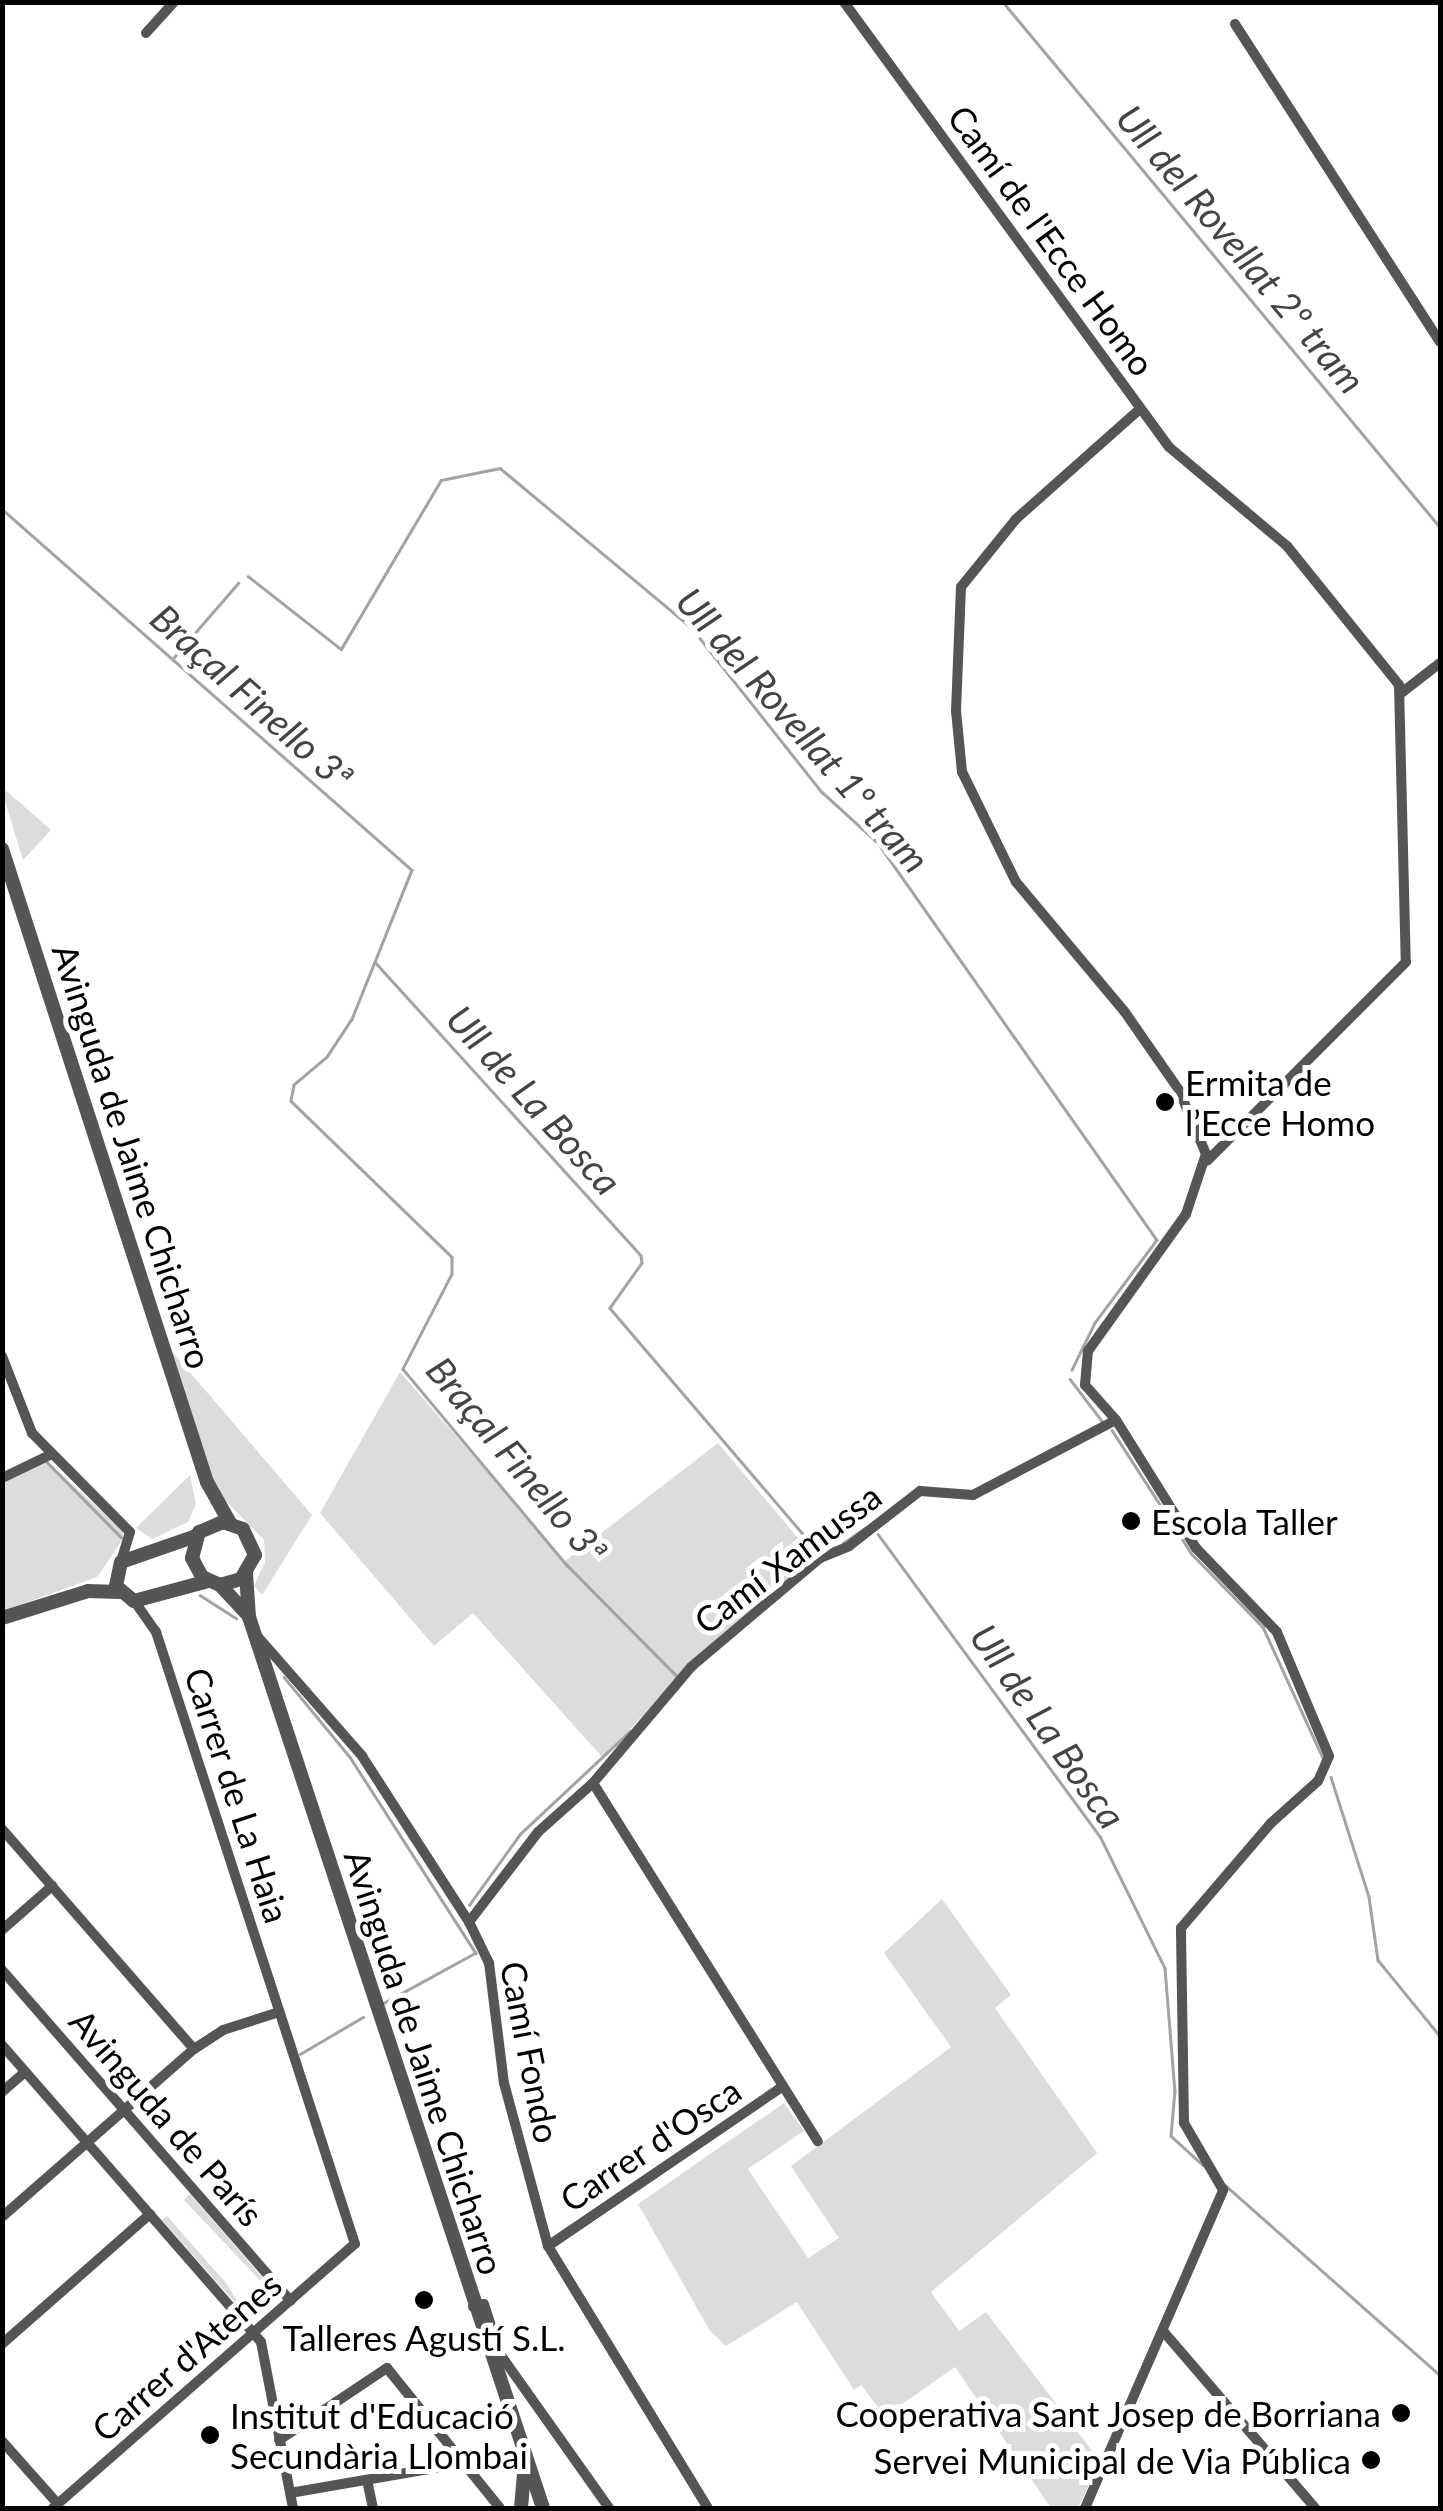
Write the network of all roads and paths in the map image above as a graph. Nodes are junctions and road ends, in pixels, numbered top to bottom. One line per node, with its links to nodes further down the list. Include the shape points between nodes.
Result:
1 (174, 2): 4 (street)
2 (844, 2): 6 (street, Camí de l'Ecce Homo)
3 (1235, 24): 5 (street)
4 (146, 34)
5 (1440, 342)
6 (1140, 409): 8 (street, via 1183,461 1286,546 1394,673); 10 (street, Camí de l'Ecce Homo, via 1016,519 969,571 956,604 956,712 962,772 1016,882 1180,1090)
7 (1440, 663): 8 (street)
8 (1400, 694): 10 (street, via 1406,962)
9 (2, 849): 15 (street, Avinguda de Jaime Chicharro)
10 (1207, 1161): 12 (street, via 1186,1214 1088,1351 1085,1385)
11 (2, 1356): 13 (street, via 28,1426)
12 (1116, 1420): 27 (street, Camí Xamussa, via 974,1495 920,1490 849,1546 820,1558 691,1667); 47 (street, via 1196,1548 1277,1632 1329,1756 1318,1781 1271,1823 1181,1928 1184,2122 1223,2190)
13 (50, 1455): 14 (street); 18 (street, via 130,1532)
14 (2, 1478)
15 (207, 1482): 16 (street); 17 (street)
16 (230, 1522): 17 (street); 19 (street, via 252,1540)
17 (200, 1532): 18 (street); 20 (street, via 192,1558)
18 (119, 1567): 21 (street); 22 (street)
19 (246, 1574): 20 (street); 24 (street, Avinguda de Jaime Chicharro)
20 (214, 1583): 23 (street); 24 (street)
21 (88, 1591): 22 (street); 25 (street)
22 (119, 1592): 23 (street)
23 (134, 1602): 33 (street, Carrer de La Haia, via 156,1632)
24 (250, 1616): 26 (street, Avinguda de Jaime Chicharro)
25 (2, 1618)
26 (254, 1632): 30 (street, Camí Fondo, via 362,1756); 46 (street, Avinguda de Jaime Chicharro)
27 (593, 1783): 30 (street, Camí Xamussa, via 538,1832); 37 (street)
28 (2, 1829): 29 (street)
29 (52, 1886): 31 (street); 35 (street)
30 (469, 1922): 44 (street, Camí Fondo, via 489,1963 504,2083)
31 (2, 1930)
32 (2, 1970): 39 (street, Avinguda de París)
33 (279, 2012): 35 (street, via 224,2030); 45 (street, Carrer d'Atenes, via 355,2244)
34 (2, 2045): 36 (street)
35 (194, 2049): 39 (street)
36 (26, 2072): 38 (street); 41 (street)
37 (782, 2087): 40 (street); 44 (street, Carrer d'Osca)
38 (2, 2092)
39 (124, 2110): 41 (street); 45 (street, Avinguda de París)
40 (818, 2141)
41 (88, 2142): 42 (street); 43 (street)
42 (150, 2214): 48 (street); 49 (street)
43 (2, 2217)
44 (548, 2246): 63 (street, Camí Fondo)
45 (291, 2300): 48 (street, Carrer d'Atenes)
46 (473, 2307): 53 (street, Avinguda de Jaime Chicharro); 62 (street, via 484,2304 500,2354)
47 (1163, 2331): 64 (street); 65 (street)
48 (254, 2333): 50 (street); 56 (street, Carrer d'Atenes)
49 (2, 2344)
50 (280, 2440): 52 (street, via 387,2368); 55 (street)
51 (2, 2442): 56 (street)
52 (463, 2463): 54 (street); 59 (street)
53 (524, 2464): 60 (street, Avinguda de Jaime Chicharro); 61 (street, Avinguda de Jaime Chicharro)
54 (367, 2480): 55 (street); 58 (street)
55 (290, 2493): 57 (street)
56 (55, 2506)
57 (292, 2508)
58 (372, 2508)
59 (500, 2508)
60 (523, 2508)
61 (542, 2508)
62 (609, 2508)
63 (708, 2508)
64 (1085, 2508)
65 (1315, 2508)

